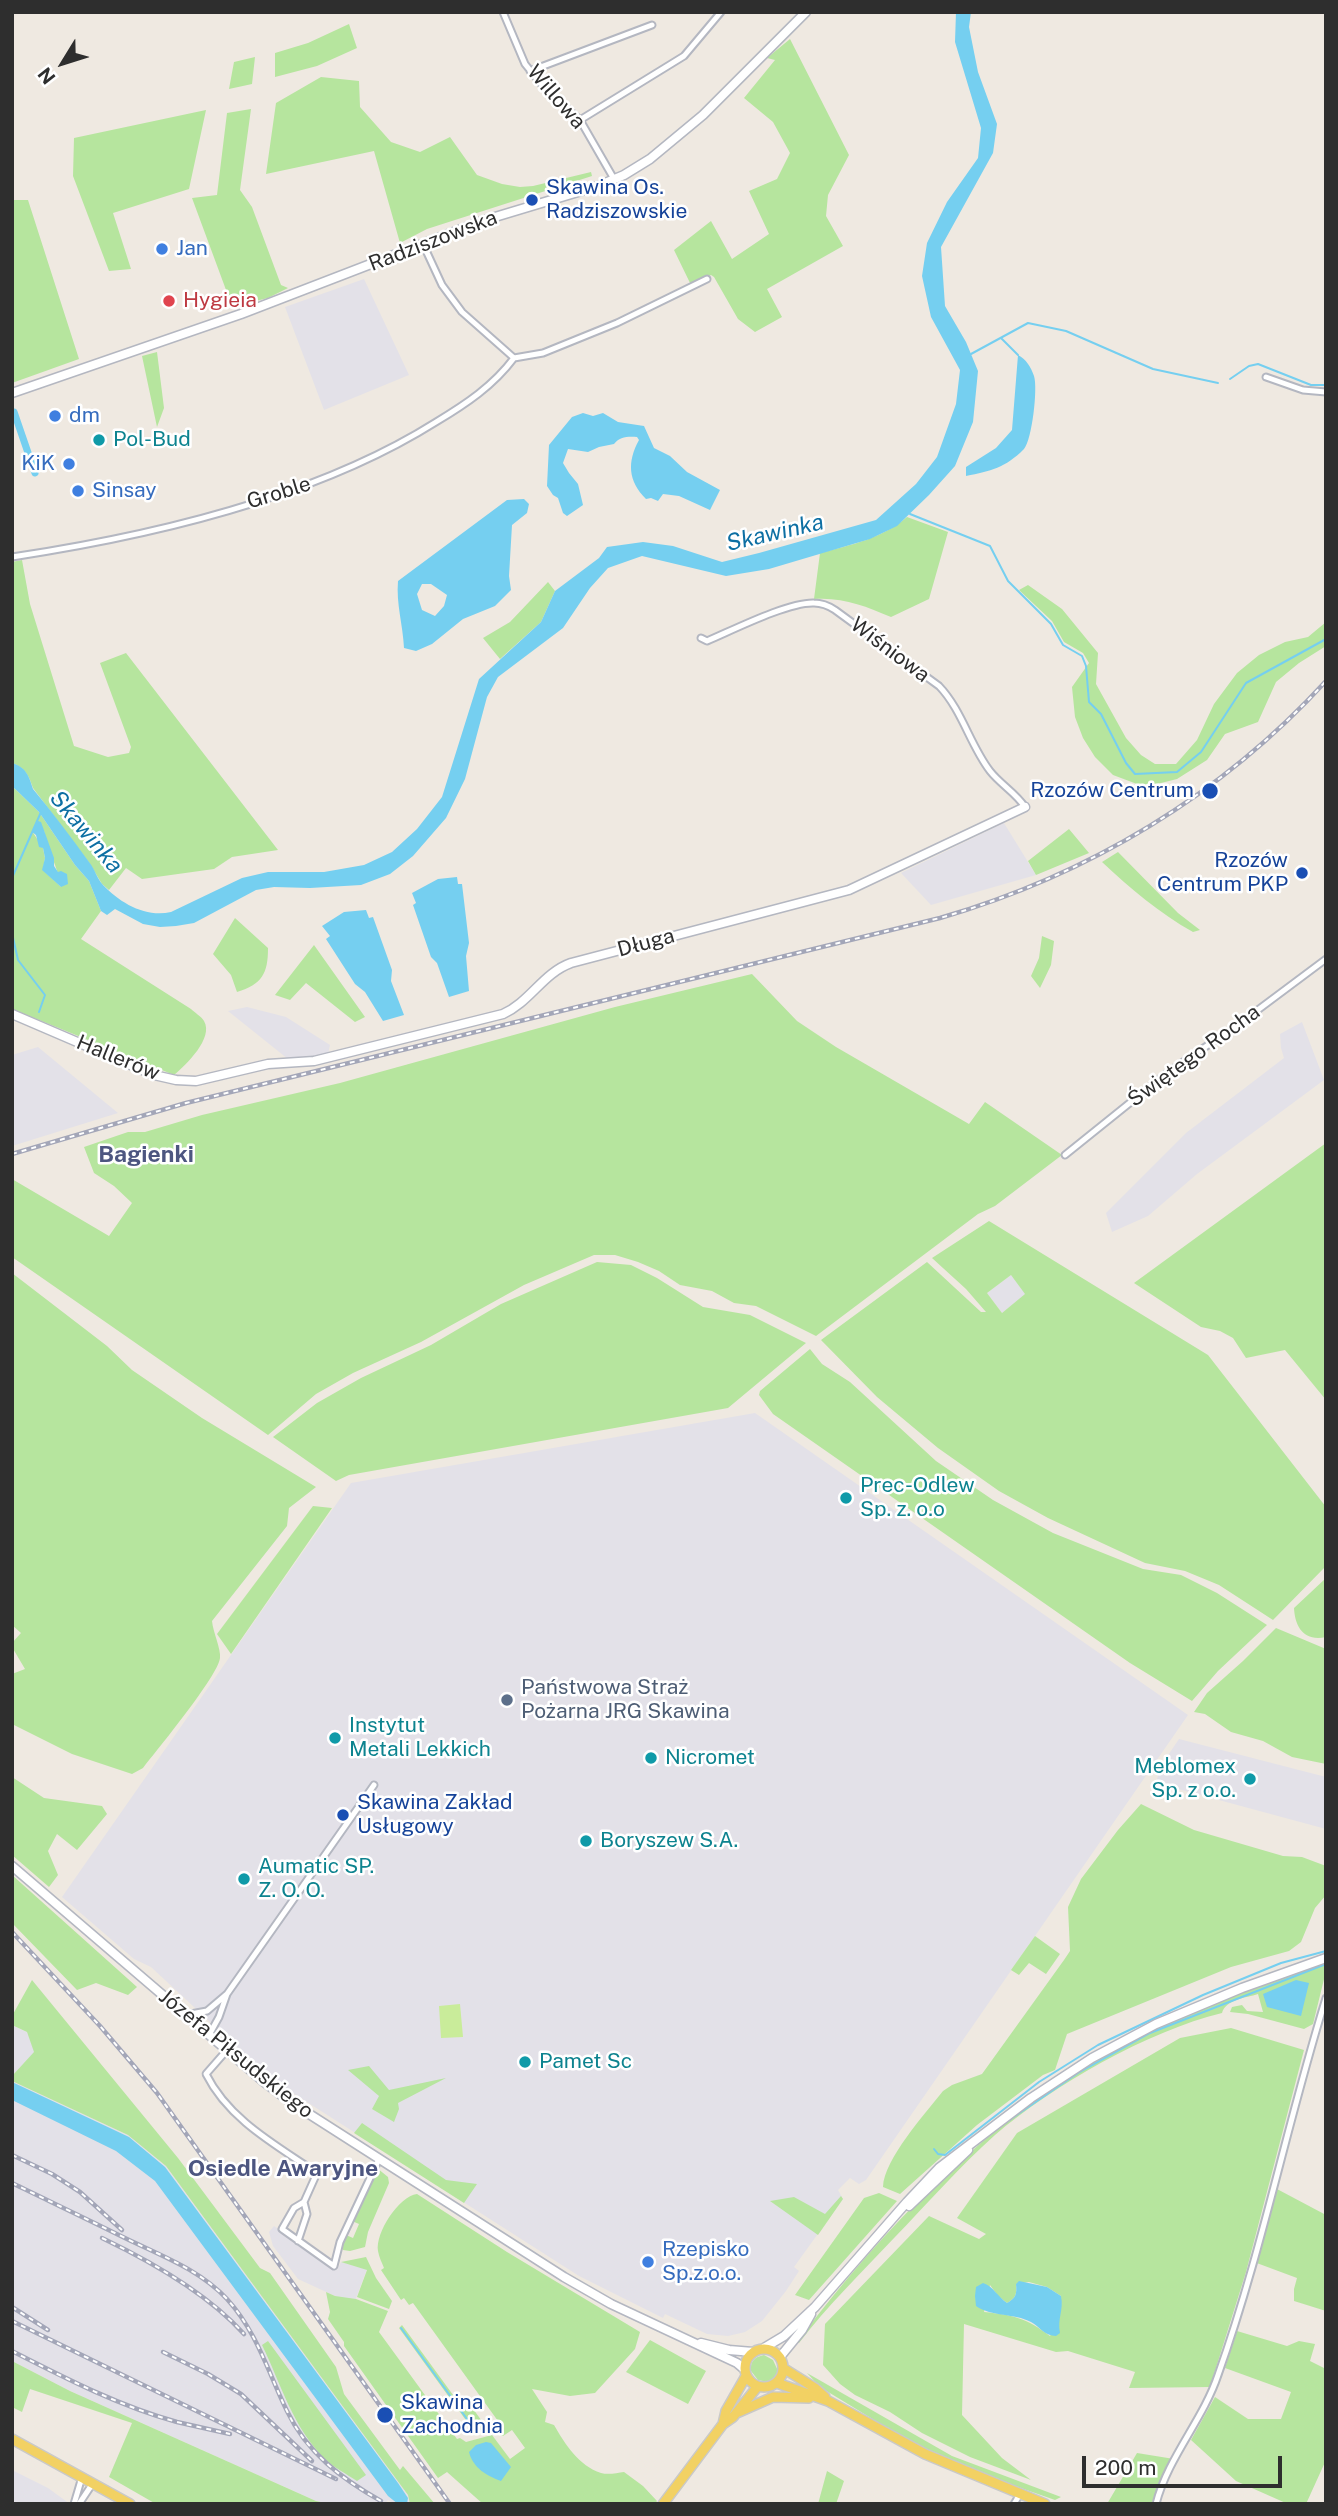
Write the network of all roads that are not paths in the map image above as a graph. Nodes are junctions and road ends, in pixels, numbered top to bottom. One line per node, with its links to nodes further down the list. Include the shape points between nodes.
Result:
1 (503, 12): 7 (street, Willowa)
2 (707, 12): 5 (street)
3 (721, 12): 5 (street)
4 (806, 12): 9 (street, Radziszowska, via 703,115 650,159)
5 (712, 20): 8 (street, via 684,56)
6 (652, 25): 7 (street)
7 (530, 71): 8 (street, Willowa)
8 (580, 120): 9 (street, Willowa)
9 (614, 180): 10 (street, Radziszowska, via 501,214)
10 (423, 244): 12 (street, via 461,312); 15 (street, Radziszowska, via 230,318)
11 (707, 279): 12 (street, via 617,323 543,353)
12 (514, 358): 16 (street, Groble, via 475,398 414,436 317,482 207,516)
13 (1266, 377): 14 (street, via 1303,390)
14 (1326, 392)
15 (12, 393)
16 (12, 557)
17 (701, 638): 18 (street, Wiśniowa, via 708,641 810,603 824,604 939,686 991,773)
18 (1024, 807): 21 (street, Długa, via 849,890 562,966 503,1014 334,1058)
19 (1326, 959): 22 (street, Świętego Rocha, via 1167,1073)
20 (12, 1014): 21 (street, Hallerów, via 154,1075 176,1080 211,1079)
21 (268, 1064)
22 (1065, 1155)
23 (374, 1785): 26 (street)
24 (12, 1866): 29 (street, Józefa Piłsudskiego)
25 (1326, 1958): 36 (street, via 1202,2004 1121,2041 1051,2084 939,2168)
26 (227, 1994): 28 (street); 31 (street)
27 (1326, 1998): 57 (street, via 1239,2314 1217,2379 1166,2474)
28 (207, 2011): 29 (street); 30 (street)
29 (186, 2015): 30 (street, Józefa Piłsudskiego)
30 (199, 2026): 31 (street, Józefa Piłsudskiego)
31 (209, 2035): 32 (street, Józefa Piłsudskiego)
32 (227, 2050): 33 (street, Józefa Piłsudskiego, via 285,2098); 34 (street, via 206,2074 209,2080 229,2109 317,2173)
33 (379, 2159): 35 (street, via 340,2242 334,2266); 37 (street, Józefa Piłsudskiego, via 564,2277)
34 (304, 2202): 35 (street, via 307,2214); 35 (street, via 294,2208 282,2229)
35 (298, 2241)
36 (815, 2307): 38 (street); 40 (street)
37 (696, 2343): 39 (street, Józefa Piłsudskiego); 42 (street, Józefa Piłsudskiego)
38 (764, 2348): 39 (main road); 40 (main road)
39 (752, 2352): 42 (main road)
40 (780, 2357): 41 (main road)
41 (783, 2368): 43 (main road); 45 (main road)
42 (745, 2373): 44 (main road); 47 (main road)
43 (777, 2382): 44 (main road); 45 (main road)
44 (758, 2386): 46 (main road)
45 (828, 2401): 46 (main road, via 780,2396); 51 (main road, via 904,2444)
46 (737, 2412): 47 (main road)
47 (723, 2424): 54 (main road)
48 (12, 2439): 49 (main road)
49 (82, 2477): 50 (main road); 52 (street)
50 (93, 2483): 52 (street); 53 (main road)
51 (1020, 2494): 55 (street); 56 (main road)
52 (76, 2504)
53 (130, 2504)
54 (663, 2504)
55 (1014, 2504)
56 (1045, 2504)
57 (1156, 2504)

